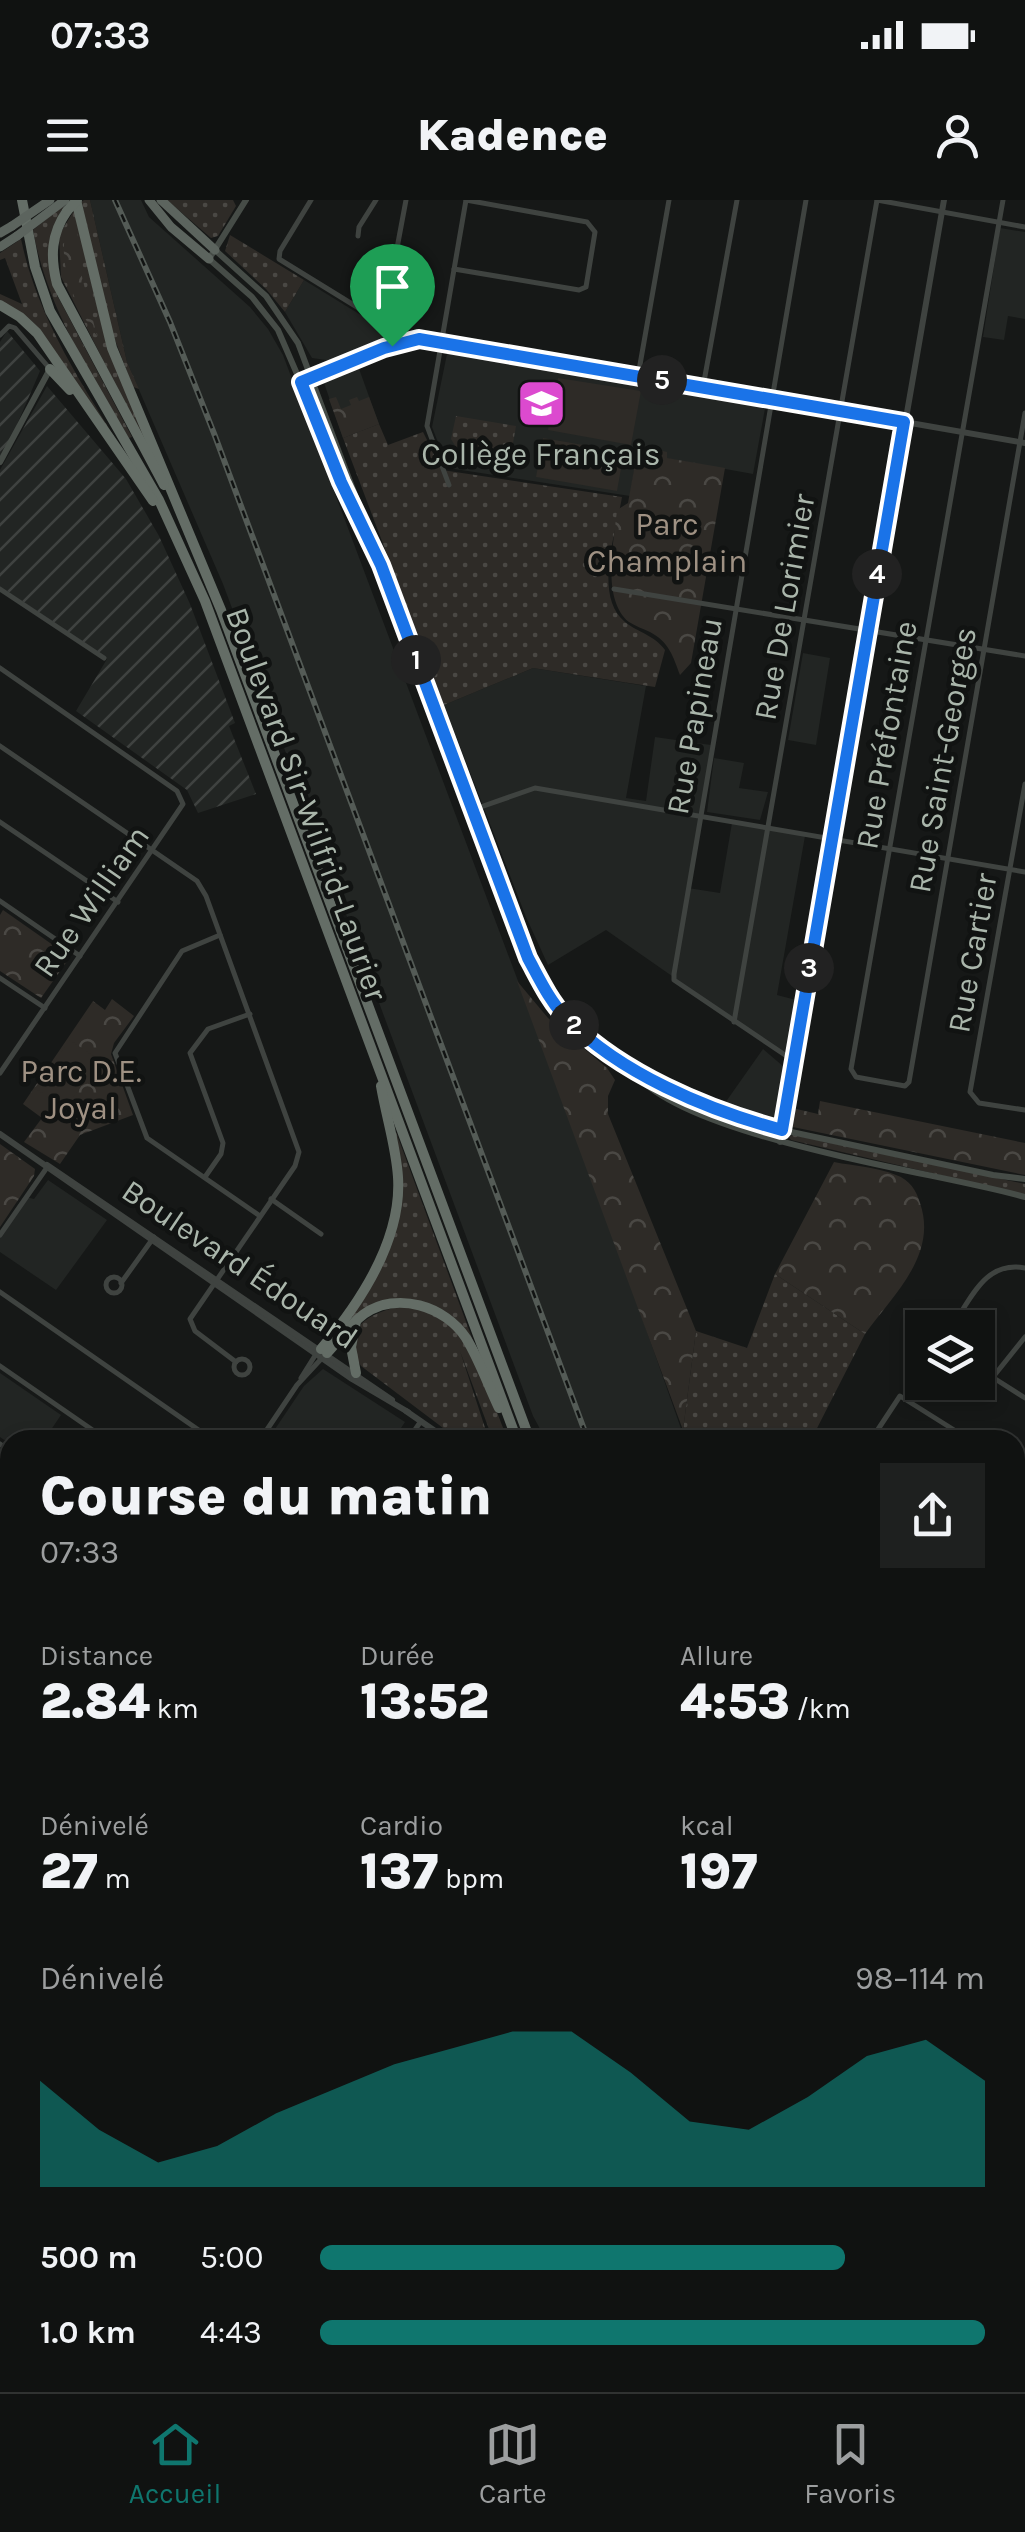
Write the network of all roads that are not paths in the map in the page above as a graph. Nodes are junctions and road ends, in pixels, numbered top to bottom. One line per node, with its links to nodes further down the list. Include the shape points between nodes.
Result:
1 (22, 200): 47 (highway, Boulevard Sir-Wilfrid-Laurier, via 48,308)
2 (50, 200): 21 (highway, bridge)
3 (77, 200): 17 (highway, bridge); 45 (highway, via 112,348)
4 (149, 200): 24 (highway, via 171,227)
5 (160, 200): 24 (highway)
6 (246, 200): 24 (main road)
7 (311, 200): 27 (street, via 279,258)
8 (376, 200): 22 (street)
9 (406, 200): 27 (street)
10 (466, 200): 25 (street); 25 (street, via 588,222 595,232 586,287)
11 (669, 200): 32 (street)
12 (737, 200): 35 (street)
13 (806, 200): 37 (street, Rue Papineau)
14 (877, 200): 18 (street); 38 (street, Rue De Lorimier)
15 (944, 200): 18 (street)
16 (1003, 200): 19 (street, Rue Préfontaine)
17 (66, 206): 23 (highway, bridge); 45 (highway, via 53,244 58,284)
18 (942, 212): 19 (street); 40 (street)
19 (1000, 222): 20 (street); 41 (street, Rue Préfontaine)
20 (1025, 226)
21 (0, 233)
22 (358, 236)
23 (0, 247)
24 (212, 254): 33 (main road, via 275,307); 34 (main road, via 266,312)
25 (454, 269): 29 (street)
26 (0, 305): 36 (highway, via 34,330)
27 (383, 323): 30 (street)
28 (0, 335): 31 (street, via 15,328)
29 (442, 341): 30 (street); 32 (street); 44 (street, via 426,426)
30 (392, 346): 33 (street)
31 (50, 369): 36 (highway); 43 (main road)
32 (638, 376): 35 (street)
33 (311, 378): 34 (street); 46 (main road)
34 (301, 382): 46 (main road)
35 (703, 387): 37 (street)
36 (78, 394): 47 (highway)
37 (772, 399): 38 (street); 50 (street, Rue Papineau)
38 (841, 411): 40 (street); 51 (street, Rue De Lorimier)
39 (1025, 413): 42 (street, Rue Saint-Georges)
40 (904, 422): 41 (street); 52 (street)
41 (961, 432): 42 (street); 53 (street, Rue Préfontaine)
42 (1023, 443): 54 (street, Rue Saint-Georges)
43 (0, 462)
44 (448, 484)
45 (179, 512): 109 (highway, Boulevard Sir-Wilfrid-Laurier)
46 (364, 527): 60 (main road)
47 (174, 530): 81 (highway, Boulevard Sir-Wilfrid-Laurier)
48 (614, 588): 50 (street)
49 (0, 589): 56 (street)
50 (736, 607): 51 (street); 61 (street, Rue Papineau)
51 (804, 619): 52 (street); 63 (street, Rue De Lorimier)
52 (868, 630): 53 (street); 64 (street)
53 (925, 640): 54 (street); 65 (street, Rue Préfontaine)
54 (983, 649): 55 (street); 67 (street, Rue Saint-Georges)
55 (1025, 656)
56 (104, 658)
57 (0, 668): 66 (street, Rue William, via 182,798)
58 (0, 746): 66 (street)
59 (1025, 784): 68 (street, Rue Cartier)
60 (472, 810): 61 (street, via 535,788); 82 (main road, via 544,989 563,1015)
61 (700, 816): 63 (street); 77 (street, Rue Papineau, via 674,980)
62 (0, 822): 71 (street)
63 (768, 828): 64 (street); 77 (street, Rue De Lorimier)
64 (830, 838): 65 (street); 80 (street)
65 (889, 848): 67 (street); 84 (street, Rue Préfontaine, via 851,1069 856,1077)
66 (154, 850): 71 (street, Rue William); 72 (street, via 198,881)
67 (947, 858): 68 (street); 84 (street, Rue Saint-Georges, via 910,1082)
68 (1010, 869): 69 (street); 85 (street, Rue Cartier, via 970,1092 979,1102)
69 (1025, 872)
70 (0, 901): 73 (street)
71 (118, 902): 73 (street, Rue William)
72 (220, 934): 76 (street); 90 (street, via 182,950 115,1052 147,1138)
73 (80, 956): 75 (street, Rue William)
74 (0, 978): 75 (street)
75 (44, 1008): 79 (street, Rue William)
76 (250, 1014): 90 (street, via 202,1033 190,1053 222,1143); 93 (street, via 298,1144 296,1163)
77 (734, 1022): 80 (street, Rue Papineau)
78 (3, 1055): 79 (street)
79 (10, 1060): 83 (street, Rue William)
80 (794, 1061): 86 (street)
81 (378, 1065): 105 (highway, via 398,1171 396,1215 380,1262); 121 (highway, Boulevard Sir-Wilfrid-Laurier)
82 (632, 1070): 86 (main road, via 727,1114); 88 (main road, via 684,1106)
83 (0, 1073)
84 (878, 1081)
85 (1025, 1110)
86 (782, 1130): 88 (street); 91 (main road)
87 (0, 1134): 89 (street, Boulevard Édouard)
88 (780, 1142): 92 (main road)
89 (45, 1165): 96 (street); 97 (street, Boulevard Édouard)
90 (205, 1177): 94 (street)
91 (1025, 1179)
92 (1025, 1198)
93 (271, 1199): 94 (street); 95 (street)
94 (260, 1216): 99 (street)
95 (321, 1234)
96 (0, 1236)
97 (153, 1239): 99 (street, Boulevard Édouard); 100 (street)
98 (1025, 1268): 102 (street, via 990,1273)
99 (215, 1281): 105 (street, Boulevard Édouard); 106 (street, via 191,1325)
100 (121, 1283)
101 (0, 1292): 116 (street)
102 (963, 1310)
103 (356, 1322): 105 (highway); 108 (highway); 120 (highway, via 393,1304 444,1316 468,1342)
104 (1025, 1338): 110 (street)
105 (322, 1354): 108 (street, Boulevard Édouard); 113 (street, Boulevard Édouard); 117 (street)
106 (236, 1362)
107 (0, 1366): 115 (street)
108 (356, 1372): 113 (street, Boulevard Édouard)
109 (505, 1373): 122 (highway, Boulevard Sir-Wilfrid-Laurier); 123 (highway)
110 (995, 1375)
111 (995, 1378): 112 (street)
112 (1024, 1396)
113 (408, 1412): 114 (street, Boulevard Édouard)
114 (421, 1421): 118 (street); 119 (street, Boulevard Édouard)
115 (93, 1430)
116 (199, 1430)
117 (267, 1430)
118 (415, 1430)
119 (434, 1430)
120 (511, 1430)
121 (512, 1430)
122 (526, 1430)
123 (533, 1430)
124 (878, 1430): 125 (street, via 900,1396)
125 (954, 1430)

